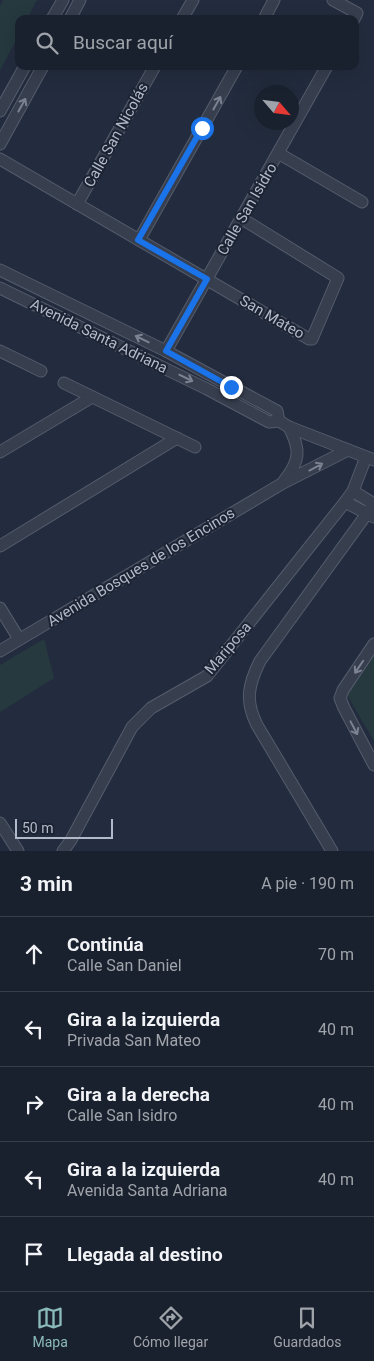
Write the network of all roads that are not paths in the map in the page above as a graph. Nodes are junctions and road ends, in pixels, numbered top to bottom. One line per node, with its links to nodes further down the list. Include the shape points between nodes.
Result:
1 (63, 0): 6 (street)
2 (80, 0): 7 (street)
3 (193, 0): 8 (street)
4 (274, 0): 9 (street)
5 (333, 0): 10 (street)
6 (54, 15)
7 (72, 15)
8 (184, 15)
9 (266, 15)
10 (355, 15)
11 (23, 70): 16 (street)
12 (41, 70): 17 (street, one-way to 12)
13 (153, 70): 21 (street, Calle San Nicolás)
14 (235, 70): 23 (street, one-way to 14)
15 (326, 70): 18 (street, Calle San Isidro)
16 (0, 111)
17 (0, 144)
18 (278, 153): 20 (street); 22 (street, Calle San Isidro)
19 (0, 159): 21 (street)
20 (362, 202)
21 (77, 204): 23 (street)
22 (241, 218): 25 (street, Calle San Isidro); 25 (street, San Mateo, via 338,278 314,336 309,339)
23 (138, 240): 25 (street)
24 (0, 270): 27 (street, Avenida Santa Adriana, one-way to 24)
25 (207, 279): 27 (street, Calle San Isidro)
26 (0, 288): 32 (street, Avenida Santa Adriana, one-way to 32, via 207,388 269,422)
27 (166, 351): 32 (street, Avenida Santa Adriana, via 278,411)
28 (2, 355): 29 (street)
29 (41, 371)
30 (64, 383): 31 (street)
31 (92, 397): 33 (street); 36 (street)
32 (284, 424): 35 (street, Avenida Santa Adriana); 38 (street, via 298,448 291,472)
33 (177, 438): 34 (street); 42 (street)
34 (195, 447)
35 (348, 450): 37 (street, Avenida Santa Adriana); 38 (street, Avenida Bosques de los Encinos, one-way to 35)
36 (0, 452)
37 (370, 458): 39 (street, Mariposa)
38 (283, 483): 44 (street, Avenida Bosques de los Encinos)
39 (353, 491): 40 (street, Mariposa); 41 (street)
40 (345, 502): 41 (street); 50 (street, Mariposa, via 207,676 151,708 132,727)
41 (373, 510): 51 (street, via 260,662 252,678 249,695 257,725)
42 (0, 546)
43 (0, 608): 44 (street)
44 (19, 639): 46 (street, Avenida Bosques de los Encinos)
45 (374, 644): 47 (street, one-way to 47, via 340,698)
46 (0, 651)
47 (374, 765)
48 (0, 823): 49 (street)
49 (18, 851)
50 (63, 851)
51 (332, 851)

